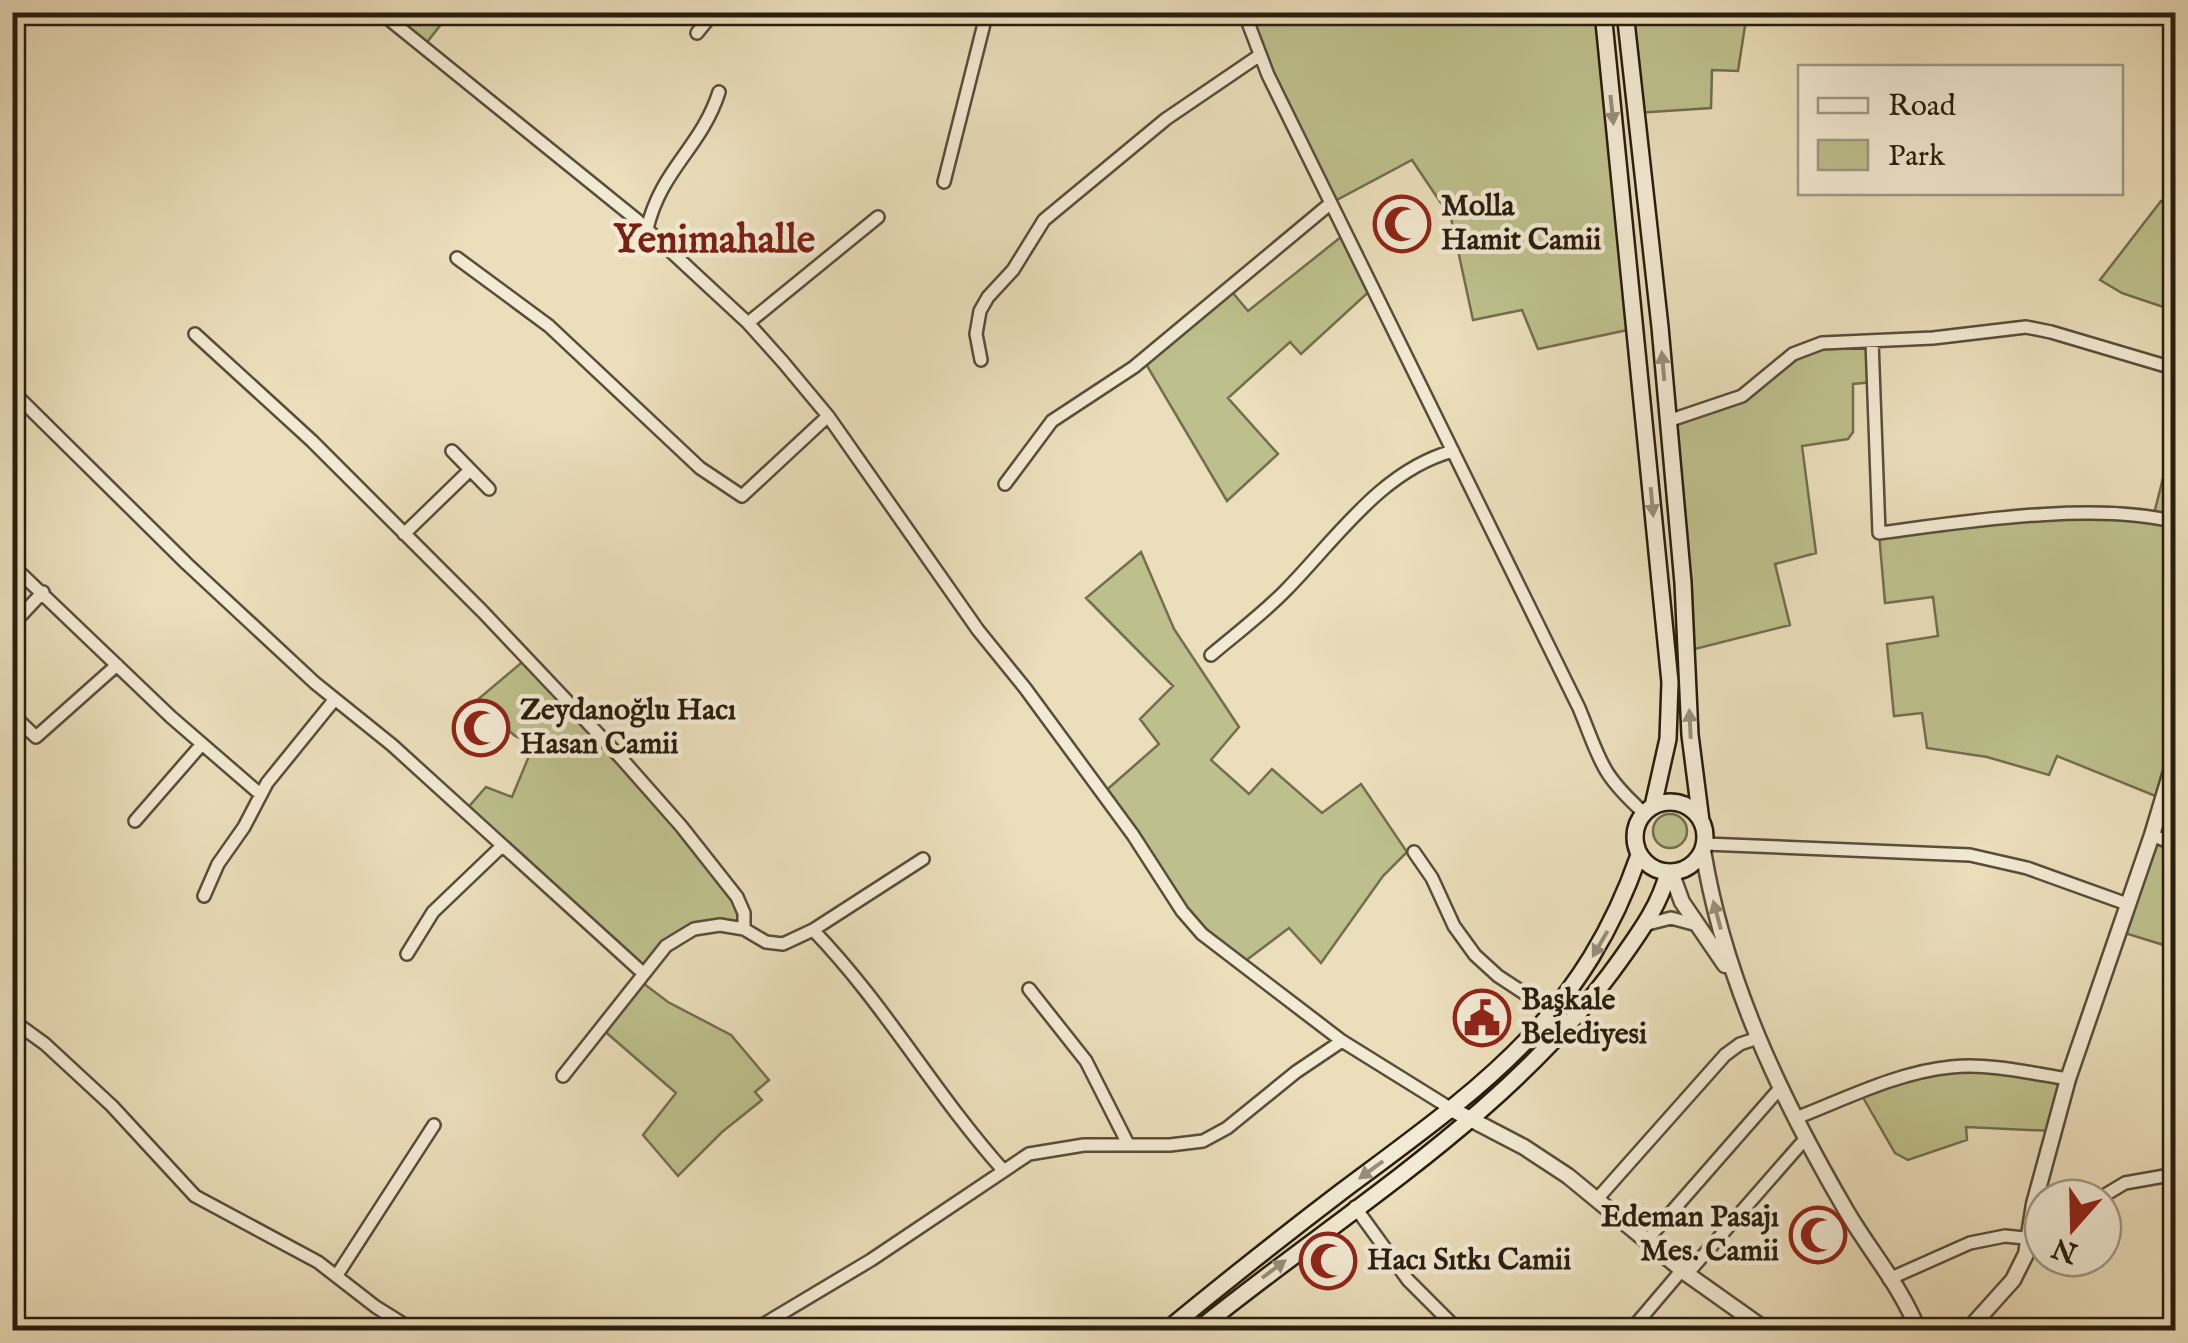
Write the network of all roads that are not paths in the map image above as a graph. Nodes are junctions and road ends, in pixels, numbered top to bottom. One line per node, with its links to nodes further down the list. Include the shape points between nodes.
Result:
1 (380, 12): 13 (street)
2 (714, 12): 7 (street)
3 (987, 12): 10 (street)
4 (1244, 12): 8 (street)
5 (1602, 12): 40 (main road, one-way to 40, via 1670,682 1668,738)
6 (1626, 12): 22 (main road, one-way to 6)
7 (696, 32)
8 (1260, 55): 11 (street); 18 (street, via 1166,119 1044,220 980,310)
9 (720, 92): 13 (street, via 703,132 662,184)
10 (944, 182)
11 (1331, 203): 24 (street); 26 (street, via 1134,367 1052,421)
12 (878, 217): 15 (street)
13 (646, 228): 15 (street)
14 (457, 258): 21 (street, via 548,326 700,468 742,496)
15 (748, 323): 21 (street)
16 (195, 334): 29 (street)
17 (1872, 342): 19 (street, via 2026,327); 22 (street, via 1812,345 1742,396); 28 (street, via 1879,533 2040,516)
18 (981, 360)
19 (2176, 369)
20 (12, 391): 35 (street)
21 (828, 416): 65 (street, via 1182,911)
22 (1668, 421): 41 (main road, one-way to 22)
23 (452, 451): 25 (street)
24 (1453, 451): 33 (street, via 1391,484); 40 (street, via 1579,708 1597,760 1610,780)
25 (470, 470): 27 (street); 29 (street)
26 (1006, 484)
27 (489, 489)
28 (2176, 522)
29 (404, 534): 55 (street, via 681,826 737,897)
30 (12, 565): 31 (street)
31 (42, 592): 32 (street); 34 (street)
32 (12, 625)
33 (1211, 655)
34 (117, 665): 36 (street, via 36,737); 37 (street)
35 (335, 700): 39 (street); 45 (street)
36 (12, 714)
37 (202, 744): 39 (street); 42 (street)
38 (2176, 755): 43 (street)
39 (260, 794): 51 (street)
40 (1649, 810): 41 (main road, via 1665,802 1683,804); 48 (main road, via 1635,830)
41 (1702, 821): 46 (main road)
42 (134, 822)
43 (2152, 835): 44 (street); 52 (street)
44 (2176, 845)
45 (502, 846): 57 (street, via 432,912); 58 (street)
46 (1704, 847): 50 (main road, via 1692,865); 52 (street, via 1970,854); 59 (street, one-way to 46)
47 (1414, 852): 61 (street, via 1475,955)
48 (1639, 855): 50 (main road); 61 (main road, one-way to 61, via 1612,922)
49 (923, 860): 56 (street)
50 (1669, 872): 53 (main road); 54 (street)
51 (204, 896)
52 (2127, 904): 67 (street)
53 (1644, 926): 54 (street, via 1671,918); 63 (main road)
54 (1700, 928): 59 (street)
55 (744, 929): 56 (street, via 774,944); 58 (street, via 706,926 683,934)
56 (813, 930): 75 (street, via 856,976)
57 (407, 954)
58 (644, 974): 66 (street)
59 (1733, 979): 64 (street)
60 (1028, 990): 74 (street, via 1086,1061)
61 (1554, 1012): 63 (street); 69 (main road)
62 (12, 1020): 85 (street, via 112,1106 183,1187)
63 (1571, 1024): 71 (main road)
64 (1758, 1038): 68 (street); 79 (street, via 1725,1055)
65 (1342, 1041): 69 (street); 74 (street, via 1215,1136)
66 (563, 1076)
67 (2068, 1079): 70 (street, via 1951,1067); 77 (street)
68 (1781, 1087): 70 (street); 82 (street)
69 (1453, 1110): 71 (street); 89 (main road, one-way to 89)
70 (1796, 1118): 73 (street)
71 (1471, 1119): 79 (street); 80 (main road)
72 (434, 1125): 85 (street)
73 (1806, 1138): 84 (street); 86 (street)
74 (1128, 1144): 75 (street, via 1040,1150)
75 (1002, 1170): 88 (street)
76 (2176, 1174): 78 (street)
77 (2041, 1178)
78 (2123, 1184)
79 (1598, 1198): 82 (street)
80 (1355, 1208): 90 (main road, one-way to 80); 91 (street, via 1408,1280)
81 (2023, 1238): 86 (street, via 1970,1243)
82 (1648, 1240): 84 (street)
83 (2023, 1261): 95 (street)
84 (1684, 1272): 92 (street); 93 (street)
85 (337, 1275): 87 (street)
86 (1890, 1279): 94 (street)
87 (414, 1330)
88 (754, 1330)
89 (1167, 1330)
90 (1198, 1330)
91 (1458, 1330)
92 (1630, 1330)
93 (1766, 1330)
94 (1918, 1330)
95 (1968, 1330)

